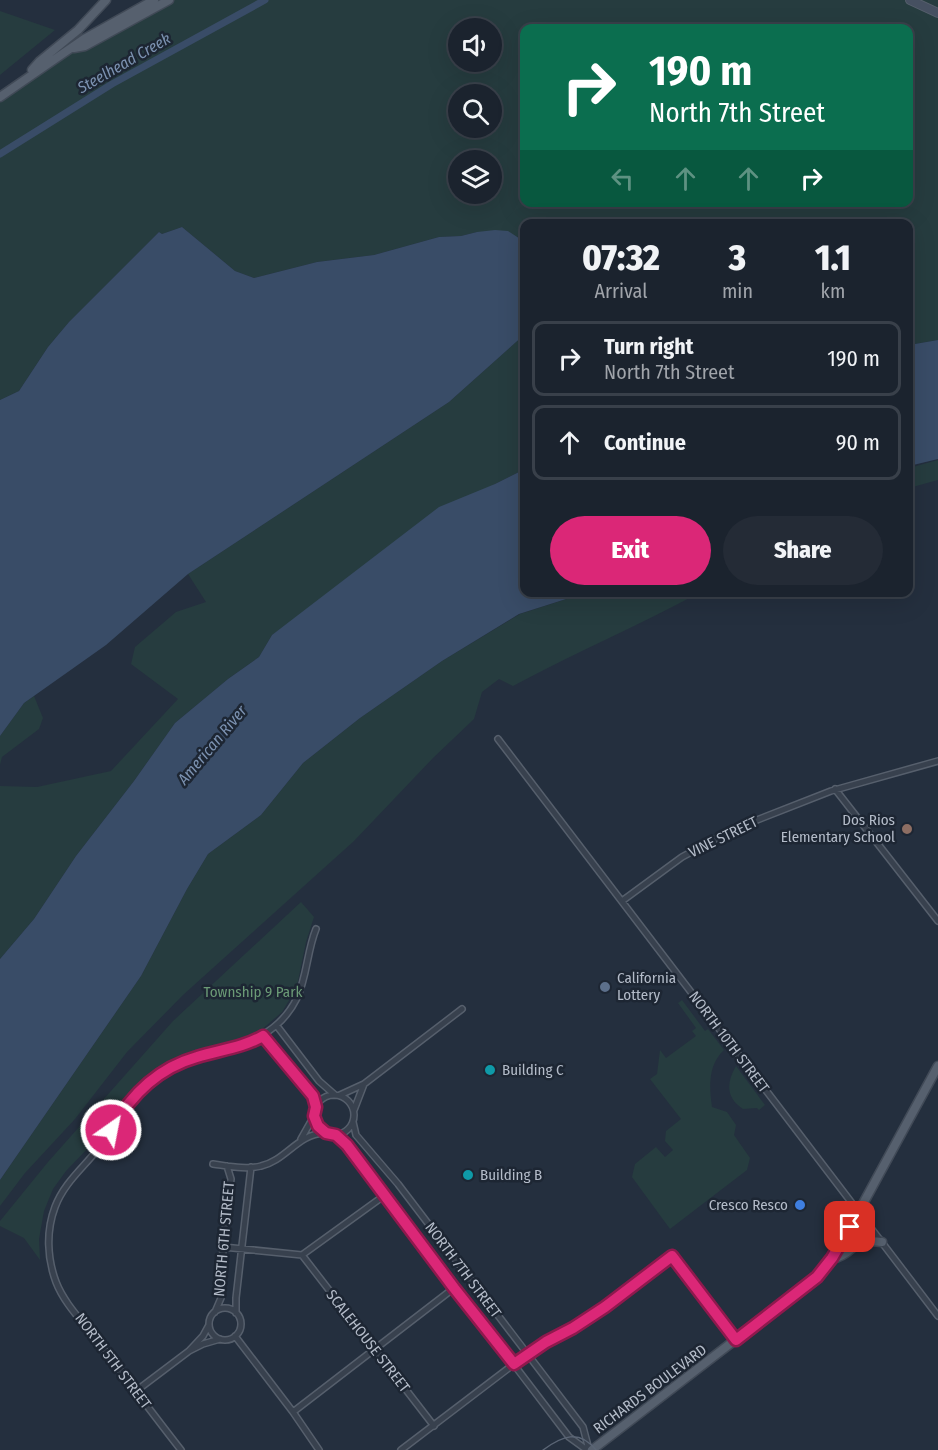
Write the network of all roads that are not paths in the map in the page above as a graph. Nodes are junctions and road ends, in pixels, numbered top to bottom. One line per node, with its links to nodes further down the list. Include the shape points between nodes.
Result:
1 (106, 0): 7 (main road)
2 (154, 0): 6 (main road)
3 (170, 0): 6 (main road, via 85,46)
4 (910, 0): 5 (main road)
5 (938, 13)
6 (71, 49): 7 (main road)
7 (26, 77): 8 (main road)
8 (0, 97)
9 (498, 739): 12 (street, NORTH 10TH STREET)
10 (938, 761): 11 (street, VINE STREET)
11 (836, 789): 12 (street, VINE STREET, via 712,839); 13 (street)
12 (622, 901): 34 (street, NORTH 10TH STREET)
13 (938, 921)
14 (316, 929): 16 (street, NORTH 5TH STREET, via 300,992)
15 (462, 1009): 19 (street)
16 (277, 1026): 17 (street, NORTH 5TH STREET); 20 (street, via 319,1081)
17 (263, 1036): 21 (street, via 313,1096); 27 (street, NORTH 5TH STREET, via 187,1060 162,1073 130,1100)
18 (938, 1066): 34 (main road, RICHARDS BOULEVARD)
19 (364, 1084): 20 (street); 22 (street)
20 (337, 1095): 21 (street, via 323,1098); 22 (street, via 349,1101)
21 (316, 1107): 23 (street)
22 (354, 1111): 24 (street)
23 (314, 1116): 25 (street); 28 (street)
24 (353, 1122): 26 (street); 50 (street, NORTH 7TH STREET, via 356,1135 398,1184)
25 (326, 1133): 26 (street); 28 (street)
26 (336, 1135): 33 (street, NORTH 7TH STREET)
27 (105, 1139): 29 (street); 52 (street, NORTH 5TH STREET, via 58,1199 48,1250 62,1295)
28 (300, 1141): 32 (street, via 274,1160)
29 (119, 1148)
30 (213, 1164): 31 (street)
31 (227, 1166): 32 (street); 36 (street, NORTH 6TH STREET, via 231,1179)
32 (251, 1167): 37 (street, NORTH 6TH STREET)
33 (385, 1195): 38 (street); 40 (street, NORTH 7TH STREET)
34 (859, 1212): 35 (street, NORTH 10TH STREET); 39 (main road, RICHARDS BOULEVARD)
35 (882, 1242): 39 (main road, via 866,1240 841,1257); 43 (street, NORTH 10TH STREET)
36 (223, 1247): 37 (street); 41 (street, NORTH 6TH STREET, via 221,1298)
37 (243, 1249): 38 (street); 42 (street, NORTH 6TH STREET)
38 (302, 1255): 48 (street, SCALEHOUSE STREET)
39 (832, 1258): 47 (main road, RICHARDS BOULEVARD, via 806,1287)
40 (454, 1288): 48 (street); 51 (street, NORTH 7TH STREET)
41 (215, 1312): 42 (street, via 224,1308); 44 (street)
42 (236, 1313): 45 (street, via 240,1328)
43 (938, 1316)
44 (209, 1324): 46 (street, via 212,1334); 49 (street)
45 (234, 1336): 46 (street); 53 (street)
46 (220, 1339): 49 (street)
47 (736, 1340): 50 (street, via 672,1256 605,1307); 58 (main road, RICHARDS BOULEVARD)
48 (374, 1348): 53 (street); 54 (street, SCALEHOUSE STREET)
49 (189, 1351): 52 (street)
50 (527, 1355): 51 (street); 58 (street, NORTH 7TH STREET, via 583,1427)
51 (514, 1364): 54 (street); 58 (street, NORTH 7TH STREET, via 569,1437)
52 (135, 1391): 55 (street, NORTH 5TH STREET)
53 (293, 1412): 56 (street)
54 (434, 1426): 57 (street)
55 (181, 1450)
56 (319, 1450)
57 (401, 1450)
58 (589, 1450)

